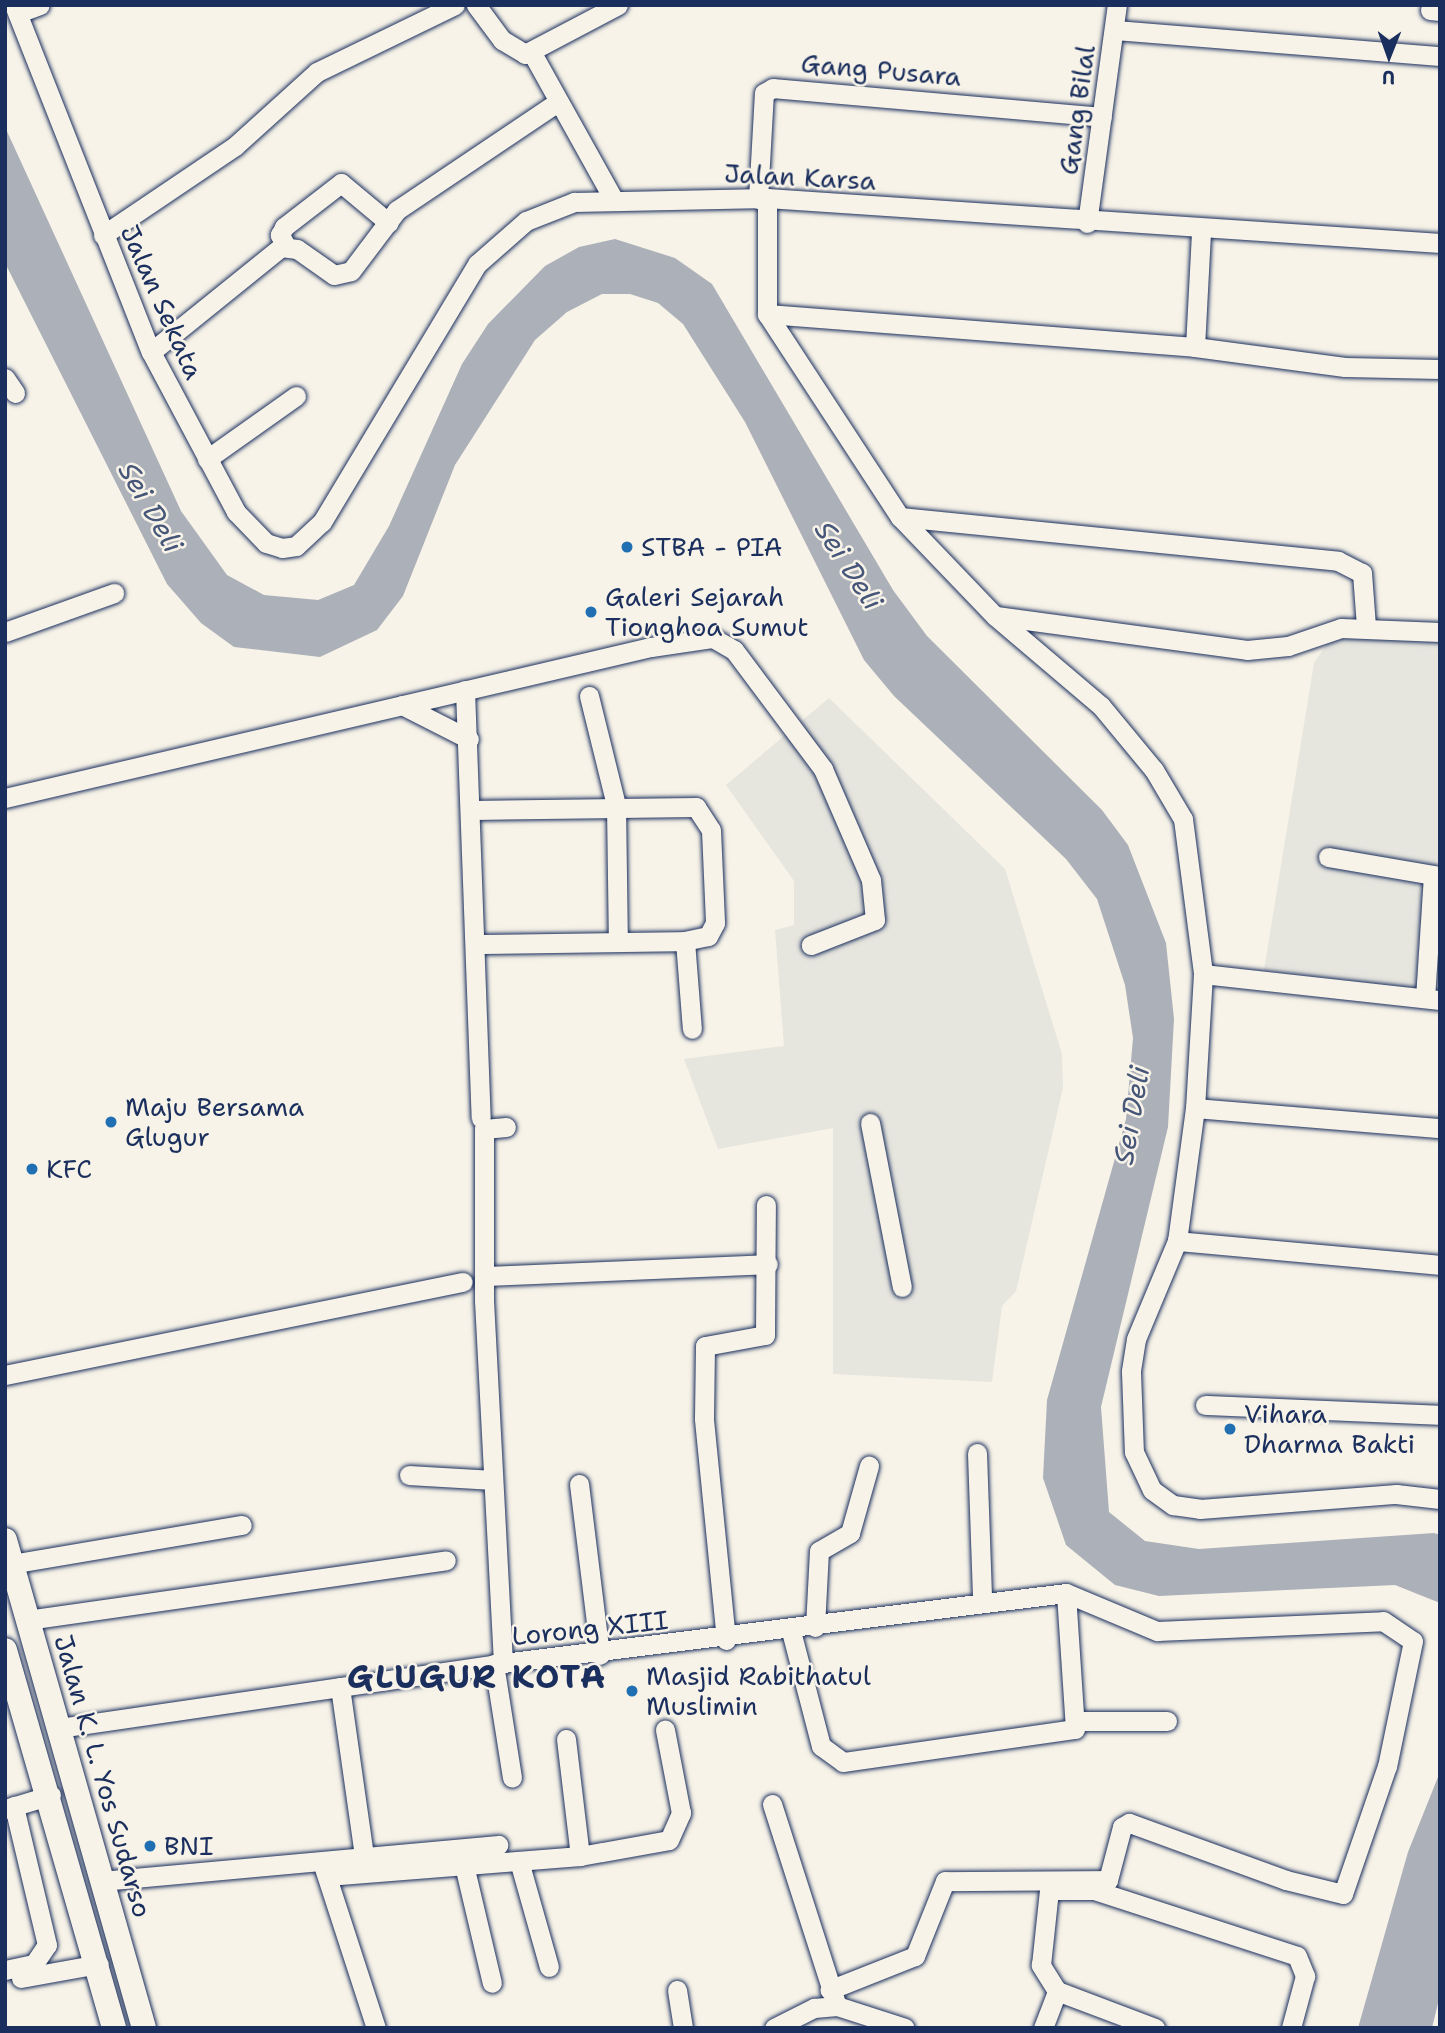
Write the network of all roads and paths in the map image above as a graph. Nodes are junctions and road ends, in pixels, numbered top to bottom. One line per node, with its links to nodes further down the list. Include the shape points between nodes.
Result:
1 (40, 5): 6 (street)
2 (455, 5): 17 (street, via 317,72 235,146)
3 (475, 5): 8 (street, via 513,50)
4 (618, 5): 8 (street)
5 (1117, 5): 7 (street, Gang Bilal)
6 (16, 9): 17 (street, Jalan Sekata)
7 (1115, 30): 9 (street); 11 (street, Gang Bilal)
8 (532, 52): 10 (street)
9 (1440, 56)
10 (556, 103): 12 (street); 14 (street, via 438,178)
11 (1102, 117): 13 (street, Gang Pusara, via 773,88 764,93); 15 (street, Gang Bilal)
12 (612, 197): 13 (street, Jalan Karsa); 27 (street, Jalan Karsa, via 574,202 526,221 477,264)
13 (762, 199): 15 (street, Jalan Karsa); 20 (street)
14 (389, 223): 19 (street, via 367,258 342,274); 19 (street, via 341,183 284,227 280,235)
15 (1087, 223): 16 (street, Jalan Karsa)
16 (1201, 232): 18 (street, Jalan Karsa); 21 (street)
17 (103, 235): 22 (street, Jalan Sekata)
18 (1440, 243)
19 (286, 246): 22 (street)
20 (767, 314): 21 (street); 26 (street)
21 (1195, 348): 23 (street, via 1345,367)
22 (151, 352): 25 (street, Jalan Sekata)
23 (1440, 369)
24 (296, 396): 25 (street)
25 (207, 459): 27 (street, Jalan Sekata, via 236,512 265,543 296,546)
26 (900, 517): 29 (street); 30 (street, via 1346,563 1362,573)
27 (322, 522)
28 (114, 593): 31 (street)
29 (996, 616): 30 (street, via 1247,650); 45 (street, via 1101,706 1154,770 1183,819)
30 (1366, 626): 32 (street)
31 (5, 632)
32 (1440, 632)
33 (465, 690): 35 (street); 36 (street); 44 (street, via 700,637 734,650 822,769 872,880 875,920)
34 (589, 696): 38 (street)
35 (402, 705): 36 (street); 37 (street)
36 (469, 739): 39 (street)
37 (5, 798)
38 (616, 805): 39 (street); 41 (street, via 684,804 709,821 715,923 708,936); 42 (street)
39 (473, 810): 43 (street)
40 (1328, 857): 46 (street, via 1433,874)
41 (685, 941): 42 (street); 47 (street)
42 (618, 942): 43 (street)
43 (475, 944): 49 (street)
44 (811, 945)
45 (1203, 974): 46 (street); 48 (street)
46 (1433, 999)
47 (692, 1029)
48 (1195, 1108): 52 (street); 54 (street)
49 (481, 1118)
50 (870, 1122): 59 (street)
51 (506, 1127): 57 (street, via 484,1129)
52 (1440, 1128)
53 (766, 1205): 55 (street)
54 (1177, 1241): 56 (street); 68 (street, via 1133,1354 1134,1452 1152,1490 1173,1505 1227,1508 1396,1493)
55 (768, 1264): 57 (street); 77 (street, via 765,1335 705,1346 704,1418)
56 (1440, 1265)
57 (484, 1276): 66 (street)
58 (463, 1282): 60 (street)
59 (902, 1287)
60 (5, 1376)
61 (1205, 1405): 62 (street)
62 (1440, 1415)
63 (977, 1453): 73 (street)
64 (869, 1466): 75 (street, via 850,1533 820,1551)
65 (409, 1475): 66 (street)
66 (493, 1480): 80 (street)
67 (579, 1485): 79 (street)
68 (1440, 1499)
69 (242, 1525): 70 (street)
70 (8, 1552): 74 (main road, Jalan K. L. Yos Sudarso)
71 (446, 1560): 74 (street)
72 (1066, 1593): 73 (street, Lorong XIII); 82 (street); 107 (street, via 1157,1631 1383,1622 1406,1630 1413,1655 1387,1766 1348,1888 1343,1894 1309,1888 1129,1824 1122,1827 1108,1880 945,1881 915,1956)
73 (982, 1599): 75 (street, Lorong XIII)
74 (27, 1620): 84 (main road, Jalan K. L. Yos Sudarso)
75 (815, 1627): 76 (street, Lorong XIII)
76 (791, 1632): 77 (street, Lorong XIII); 82 (street, via 821,1746 844,1762 1069,1731)
77 (726, 1640): 79 (street, Lorong XIII)
78 (5, 1650): 86 (main road)
79 (600, 1655): 80 (street, Lorong XIII)
80 (499, 1663): 81 (street, Lorong XIII); 88 (street)
81 (340, 1687): 84 (street, Lorong XIII); 94 (street)
82 (1077, 1721): 83 (street)
83 (1167, 1721)
84 (59, 1728): 86 (main road); 89 (main road, Jalan K. L. Yos Sudarso)
85 (665, 1730): 95 (street, via 681,1813 676,1835)
86 (32, 1735): 90 (main road)
87 (566, 1740): 95 (street)
88 (512, 1778)
89 (76, 1789): 90 (main road); 99 (main road, Jalan K. L. Yos Sudarso)
90 (51, 1795): 92 (street); 100 (main road)
91 (772, 1804): 107 (street)
92 (9, 1808): 102 (street, via 47,1945 34,1964)
93 (498, 1845): 94 (street)
94 (363, 1855): 98 (street)
95 (580, 1856): 96 (street)
96 (519, 1861): 97 (street); 101 (street)
97 (464, 1865): 98 (street); 104 (street)
98 (324, 1868): 99 (street); 110 (street)
99 (101, 1881): 109 (main road, Jalan K. L. Yos Sudarso)
100 (99, 1964): 103 (street); 108 (main road)
101 (549, 1967)
102 (5, 1969)
103 (5, 1982)
104 (492, 1983)
105 (677, 1990): 111 (street)
106 (1057, 1991): 114 (street); 115 (street); 116 (street, via 1041,1965 1049,1890 1094,1890 1297,1956 1305,1976)
107 (833, 1998): 112 (street); 113 (street)
108 (114, 2028)
109 (144, 2028)
110 (376, 2028)
111 (683, 2028)
112 (774, 2028)
113 (905, 2028)
114 (1043, 2028)
115 (1155, 2028)
116 (1291, 2028)

